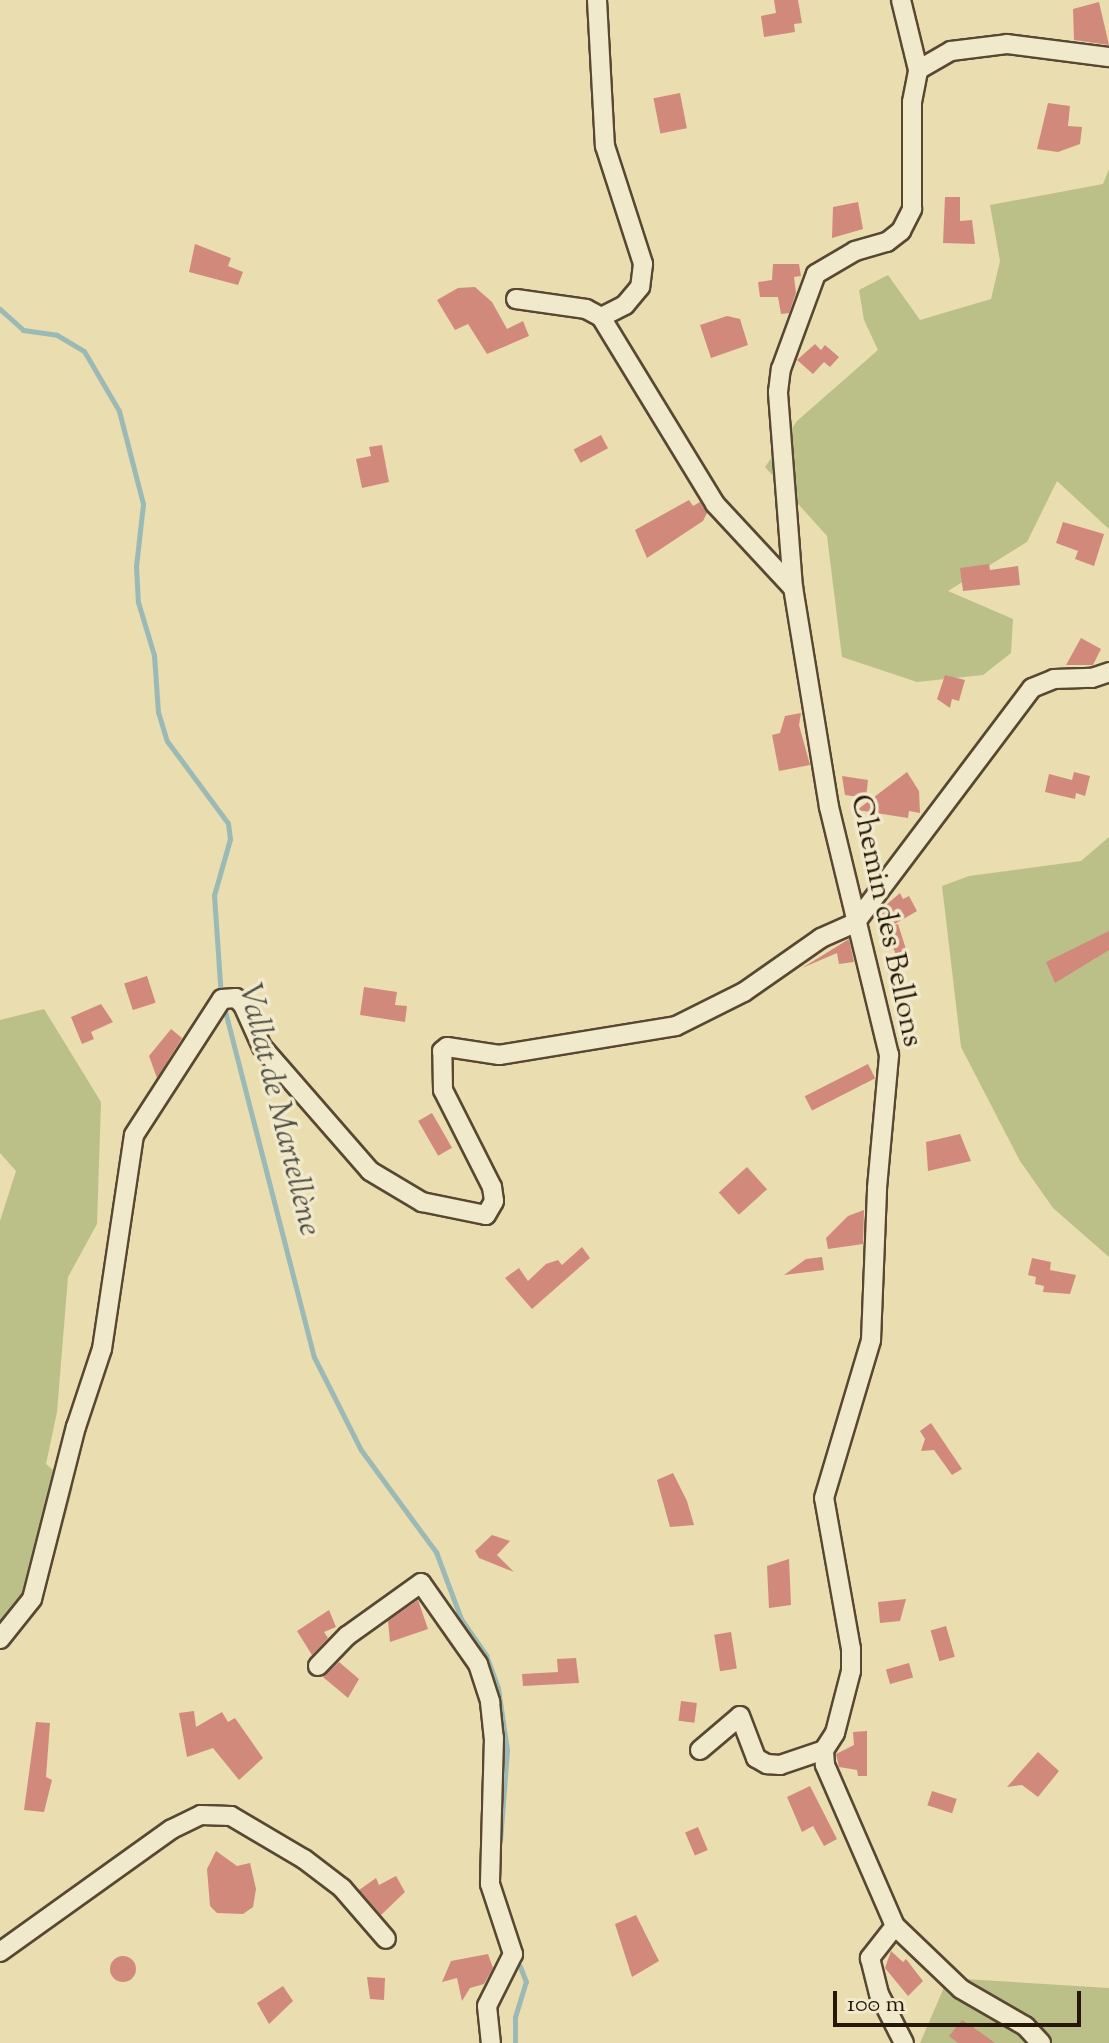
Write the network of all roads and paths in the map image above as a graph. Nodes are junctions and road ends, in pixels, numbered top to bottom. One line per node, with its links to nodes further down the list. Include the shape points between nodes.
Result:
1 (597, 0): 6 (street, via 605,146 643,264 640,287 625,305)
2 (901, 0): 4 (street)
3 (1109, 57): 4 (street, via 1007,44 951,51)
4 (918, 70): 7 (street, Chemin des Bellons, via 912,102 912,209 901,231 887,242 826,264 816,274 781,369 778,392)
5 (516, 299): 6 (street, via 586,309)
6 (601, 317): 7 (street, via 715,504)
7 (793, 588): 9 (street, Chemin des Bellons, via 829,807)
8 (1109, 672): 9 (street, via 1054,679 1032,688)
9 (855, 923): 10 (street, via 821,938 744,992 676,1026 499,1055 447,1047 440,1071 443,1090 492,1187 490,1210 478,1216 422,1202 370,1171 262,1047 243,1005 236,998 222,999 134,1135 102,1349 76,1427 32,1599); 13 (street, Chemin des Bellons, via 889,1055 871,1340 824,1498 851,1660 835,1733)
10 (0, 1639)
11 (318, 1666): 17 (street, via 347,1636 421,1583 478,1664 494,1738 490,1884 513,1954 510,1969 487,2006)
12 (700, 1750): 13 (street, via 740,1716 756,1758 767,1764 780,1765)
13 (824, 1750): 14 (street, via 825,1765)
14 (895, 1926): 18 (street, via 870,1958 879,1994); 19 (street, via 961,1989 1025,2026)
15 (386, 1939): 16 (street, via 323,1871 231,1816 201,1815 172,1829)
16 (0, 1952)
17 (491, 2043)
18 (904, 2043)
19 (1041, 2043)

